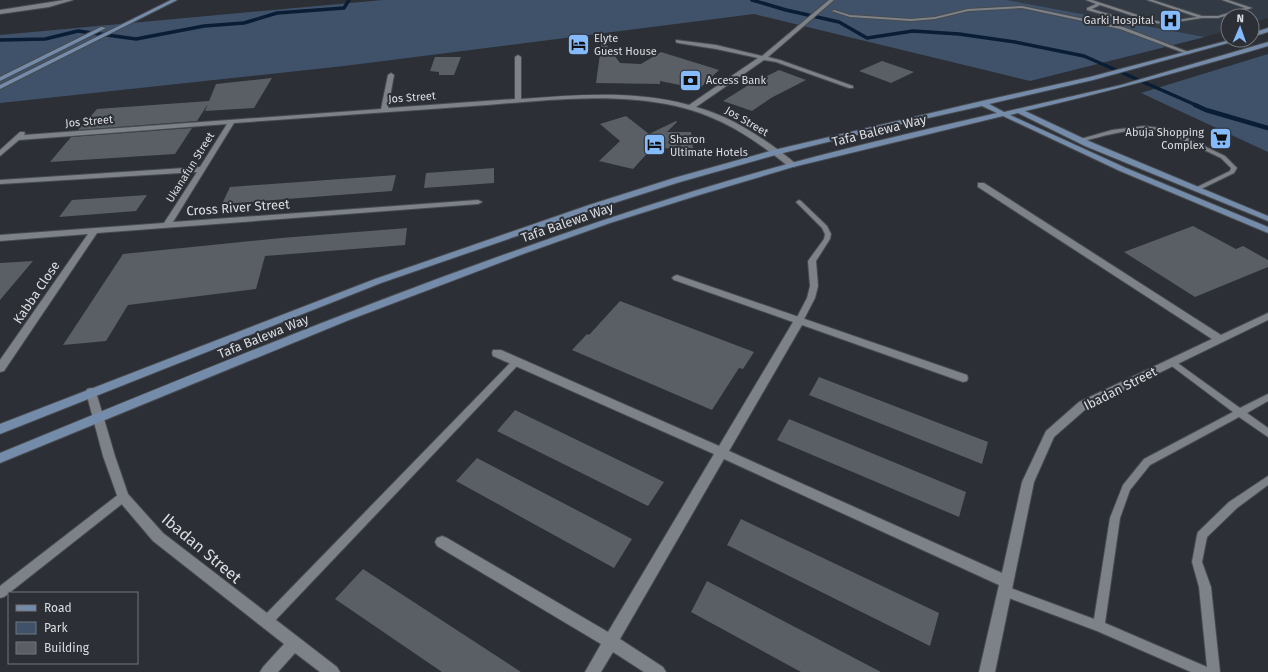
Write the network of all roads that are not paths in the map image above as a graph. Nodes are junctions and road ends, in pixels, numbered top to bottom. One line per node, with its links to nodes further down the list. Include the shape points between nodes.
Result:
1 (71, 0): 9 (street)
2 (176, 0): 22 (main road)
3 (832, 0): 18 (street)
4 (1088, 0): 7 (lane)
5 (1149, 0): 11 (lane)
6 (1224, 0): 11 (lane, via 1250,8 1218,17)
7 (1100, 4): 12 (lane); 12 (lane, via 1088,8 1129,21)
8 (834, 11): 16 (lane, via 850,16 911,20 968,10 1022,7 1121,28)
9 (0, 12)
10 (132, 14): 20 (main road)
11 (1202, 17): 12 (lane)
12 (1155, 22)
13 (678, 42): 18 (street)
14 (1220, 44): 16 (main road, Tafa Balewa Way)
15 (1268, 44): 28 (main road, Tafa Balewa Way, via 1164,74)
16 (1189, 53): 23 (main road, Tafa Balewa Way)
17 (518, 57): 24 (street)
18 (764, 57): 21 (street); 26 (street)
19 (391, 75): 27 (street)
20 (0, 79)
21 (851, 87)
22 (0, 88)
23 (997, 100): 25 (main road, Tafa Balewa Way); 28 (main road)
24 (518, 101): 26 (street, Jos Street, via 594,96 634,97); 27 (street, Jos Street)
25 (982, 103): 29 (main road); 34 (main road, Tafa Balewa Way)
26 (691, 107): 34 (street, Jos Street, via 719,116)
27 (384, 110): 30 (street, Jos Street)
28 (1018, 110): 29 (main road, Tafa Balewa Way); 33 (main road)
29 (1002, 114): 36 (main road, Tafa Balewa Way); 45 (main road, via 1146,179)
30 (232, 121): 32 (street, Jos Street); 37 (street, Ukanafun Street)
31 (25, 130): 32 (street)
32 (17, 138): 35 (street)
33 (1080, 140): 40 (main road); 40 (lane, via 1136,127 1156,127 1230,162 1234,168 1232,172)
34 (777, 152): 36 (street, Jos Street); 57 (main road, Tafa Balewa Way, via 592,207 378,281)
35 (0, 154)
36 (792, 165): 60 (main road, Tafa Balewa Way, via 682,197 508,256 386,301)
37 (202, 169): 38 (street); 44 (street, Ukanafun Street)
38 (0, 182)
39 (981, 185): 51 (street)
40 (1197, 189): 43 (main road)
41 (478, 202): 44 (street, Cross River Street)
42 (799, 202): 50 (lane, via 825,227 828,234 812,261 814,286)
43 (1268, 219)
44 (167, 225): 46 (street, Cross River Street)
45 (1268, 230)
46 (94, 231): 47 (street, Cross River Street); 55 (street, Kabba Close)
47 (0, 238)
48 (677, 278): 50 (street)
49 (1268, 316): 51 (street, Ibadan Street)
50 (799, 321): 56 (street); 63 (street)
51 (1220, 339): 54 (street, Ibadan Street)
52 (497, 353): 53 (street)
53 (516, 362): 63 (street); 70 (lane)
54 (1172, 362): 59 (lane); 68 (street, Ibadan Street, via 1083,405 1050,434 1028,482)
55 (0, 368)
56 (963, 378)
57 (91, 392): 60 (street, Ibadan Street); 61 (main road, Tafa Balewa Way)
58 (1268, 397): 59 (lane)
59 (1238, 411): 62 (lane); 71 (lane, via 1147,462 1126,488 1115,518)
60 (98, 417): 64 (main road, Tafa Balewa Way); 66 (street, Ibadan Street)
61 (0, 429)
62 (1268, 433)
63 (723, 453): 68 (street); 72 (street)
64 (0, 458)
65 (1268, 480): 80 (lane, via 1233,504 1202,535 1197,562 1205,587)
66 (123, 497): 69 (lane); 70 (street, Ibadan Street, via 158,537)
67 (442, 542): 72 (street)
68 (1006, 586): 71 (lane); 78 (street, Ibadan Street)
69 (0, 593)
70 (266, 622): 73 (street, Ibadan Street)
71 (1099, 626): 79 (lane)
72 (611, 642): 76 (street); 77 (street)
73 (294, 643): 74 (street); 75 (street, Ibadan Street)
74 (268, 672)
75 (332, 672)
76 (593, 672)
77 (658, 672)
78 (986, 672)
79 (1205, 672)
80 (1214, 672)

